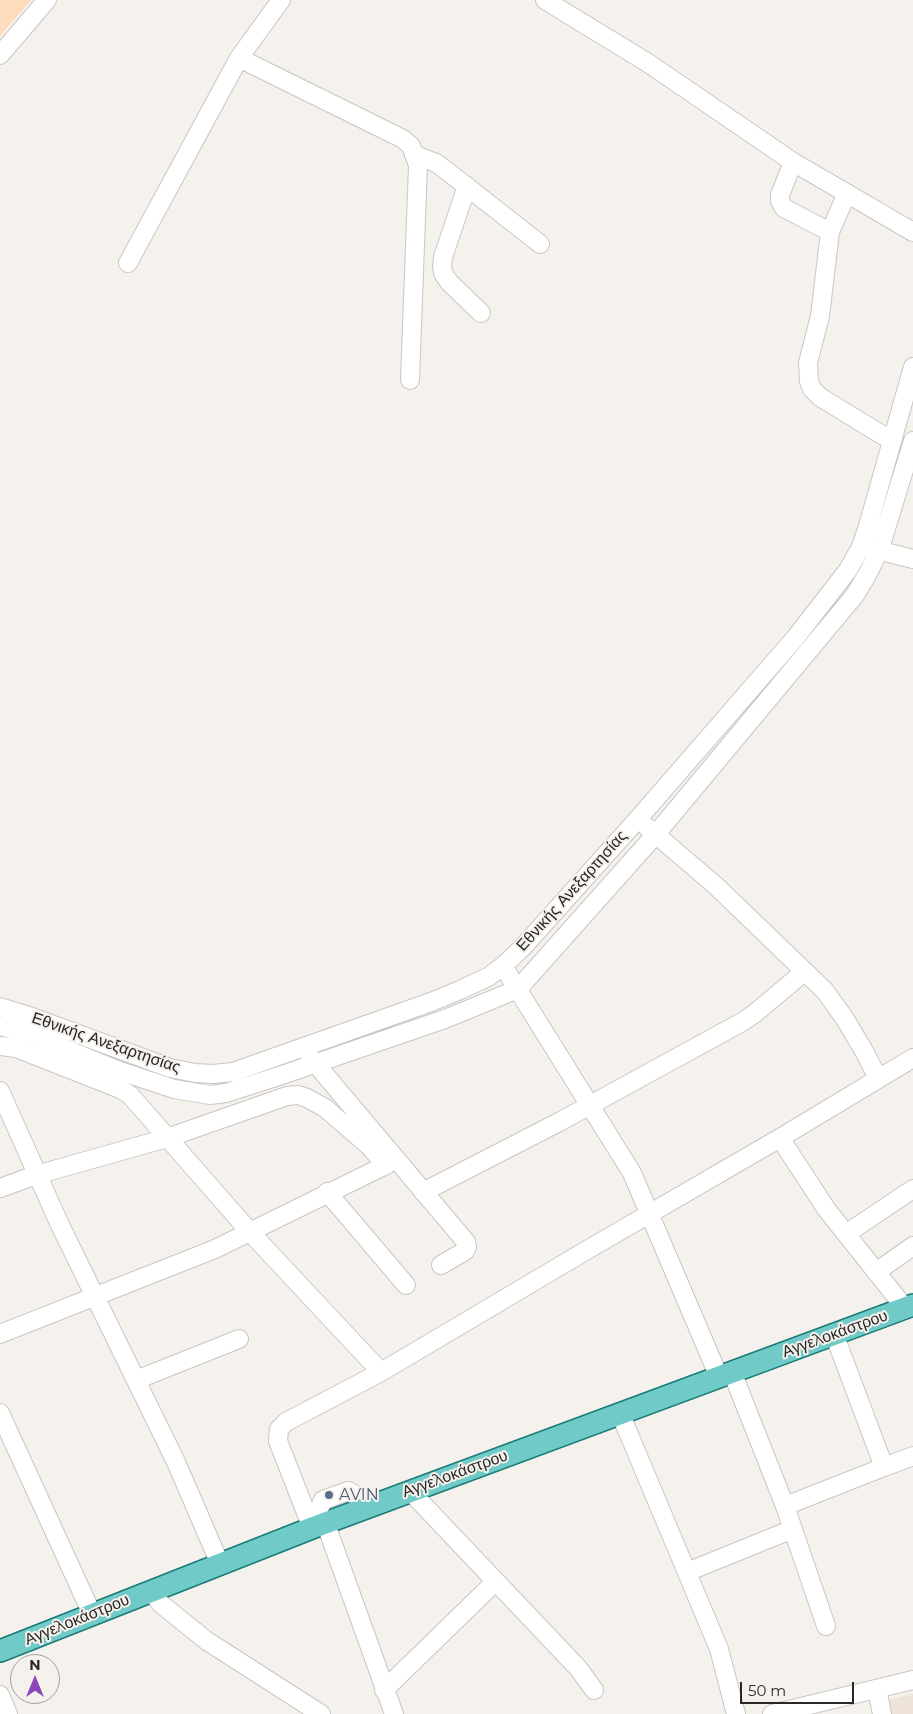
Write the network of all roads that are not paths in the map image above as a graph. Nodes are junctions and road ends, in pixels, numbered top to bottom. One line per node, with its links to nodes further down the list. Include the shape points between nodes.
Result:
1 (47, 0): 4 (street)
2 (282, 0): 5 (street)
3 (545, 0): 7 (street, via 648,63)
4 (0, 55)
5 (239, 58): 6 (street, via 403,139); 13 (street)
6 (416, 155): 8 (street, via 436,164); 16 (street)
7 (793, 162): 9 (street); 10 (street, via 780,201 784,208)
8 (467, 186): 12 (street); 14 (street, via 442,266 450,282)
9 (847, 192): 10 (street); 11 (street)
10 (830, 232): 17 (street, via 820,316 808,363 809,381 820,397)
11 (913, 232)
12 (540, 244)
13 (128, 263)
14 (481, 313)
15 (913, 368): 17 (street, Εθνικής Ανεξαρτησίας)
16 (410, 380)
17 (892, 441): 19 (street, Εθνικής Ανεξαρτησίας)
18 (913, 441): 20 (street, Εθνικής Ανεξαρτησίας)
19 (861, 546): 20 (street); 22 (street, Εθνικής Ανεξαρτησίας, via 848,570 796,637)
20 (880, 550): 21 (street); 23 (street, Εθνικής Ανεξαρτησίας, via 855,594)
21 (913, 559)
22 (637, 820): 23 (street); 24 (street, Εθνικής Ανεξαρτησίας)
23 (656, 834): 25 (street, via 715,885); 26 (street, Εθνικής Ανεξαρτησίας)
24 (503, 966): 26 (street); 30 (street, Εθνικής Ανεξαρτησίας, via 488,977 431,1002)
25 (804, 972): 33 (street, via 837,1007); 35 (street, via 742,1022)
26 (518, 989): 32 (street, Εθνικής Ανεξαρτησίας, via 445,1019); 35 (street)
27 (0, 1007): 30 (street, Εθνικής Ανεξαρτησίας, via 170,1068 195,1073 233,1072)
28 (0, 1026): 32 (street, Εθνικής Ανεξαρτησίας, via 32,1035 117,1070 193,1093 226,1093)
29 (0, 1046): 36 (street, via 16,1048 120,1089 130,1095)
30 (301, 1047): 32 (street)
31 (913, 1058): 33 (street)
32 (315, 1064): 42 (street)
33 (878, 1078): 37 (street)
34 (0, 1092): 38 (street)
35 (589, 1105): 42 (street); 43 (street, via 632,1173)
36 (167, 1138): 38 (street); 41 (street, via 287,1096 307,1098 341,1121 386,1165); 44 (street)
37 (780, 1138): 43 (street); 45 (street)
38 (36, 1174): 39 (street); 50 (street)
39 (0, 1188)
40 (913, 1189): 45 (street)
41 (328, 1192): 44 (street); 49 (street)
42 (423, 1192): 47 (street, via 467,1245 467,1250)
43 (649, 1214): 55 (street); 56 (street)
44 (250, 1232): 50 (street); 55 (street)
45 (846, 1234): 48 (street)
46 (913, 1246): 48 (street)
47 (441, 1265)
48 (876, 1272): 51 (street)
49 (406, 1285)
50 (95, 1297): 52 (street); 57 (street)
51 (909, 1306): 53 (main road, Αγγελοκάστρου)
52 (0, 1334)
53 (834, 1334): 56 (main road, Αγγελοκάστρου); 61 (street)
54 (239, 1339): 57 (street)
55 (381, 1372): 65 (street, via 279,1429 278,1441)
56 (725, 1374): 59 (main road, Αγγελοκάστρου); 64 (street)
57 (136, 1380): 67 (street)
58 (0, 1413): 71 (street)
59 (620, 1413): 62 (main road, Αγγελοκάστρου); 68 (street)
60 (913, 1456): 61 (street)
61 (884, 1467): 64 (street)
62 (410, 1491): 65 (main road, Αγγελοκάστρου); 69 (street)
63 (359, 1497): 65 (street, via 348,1491 322,1500)
64 (785, 1506): 66 (street)
65 (318, 1521): 67 (main road, Αγγελοκάστρου); 76 (street)
66 (793, 1529): 68 (street); 72 (street)
67 (220, 1564): 70 (main road, Αγγελοκάστρου)
68 (688, 1572): 82 (street, via 719,1649)
69 (496, 1581): 76 (street); 77 (street, via 578,1668)
70 (151, 1591): 71 (main road, Αγγελοκάστρου); 80 (street, via 161,1604 208,1641)
71 (92, 1614): 73 (main road, Αγγελοκάστρου)
72 (826, 1626)
73 (0, 1651)
74 (913, 1680): 75 (street)
75 (877, 1689): 83 (street); 84 (street)
76 (384, 1690): 81 (street)
77 (594, 1690)
78 (0, 1695): 79 (street)
79 (8, 1714)
80 (321, 1714)
81 (394, 1714)
82 (736, 1714)
83 (772, 1714)
84 (882, 1714)

